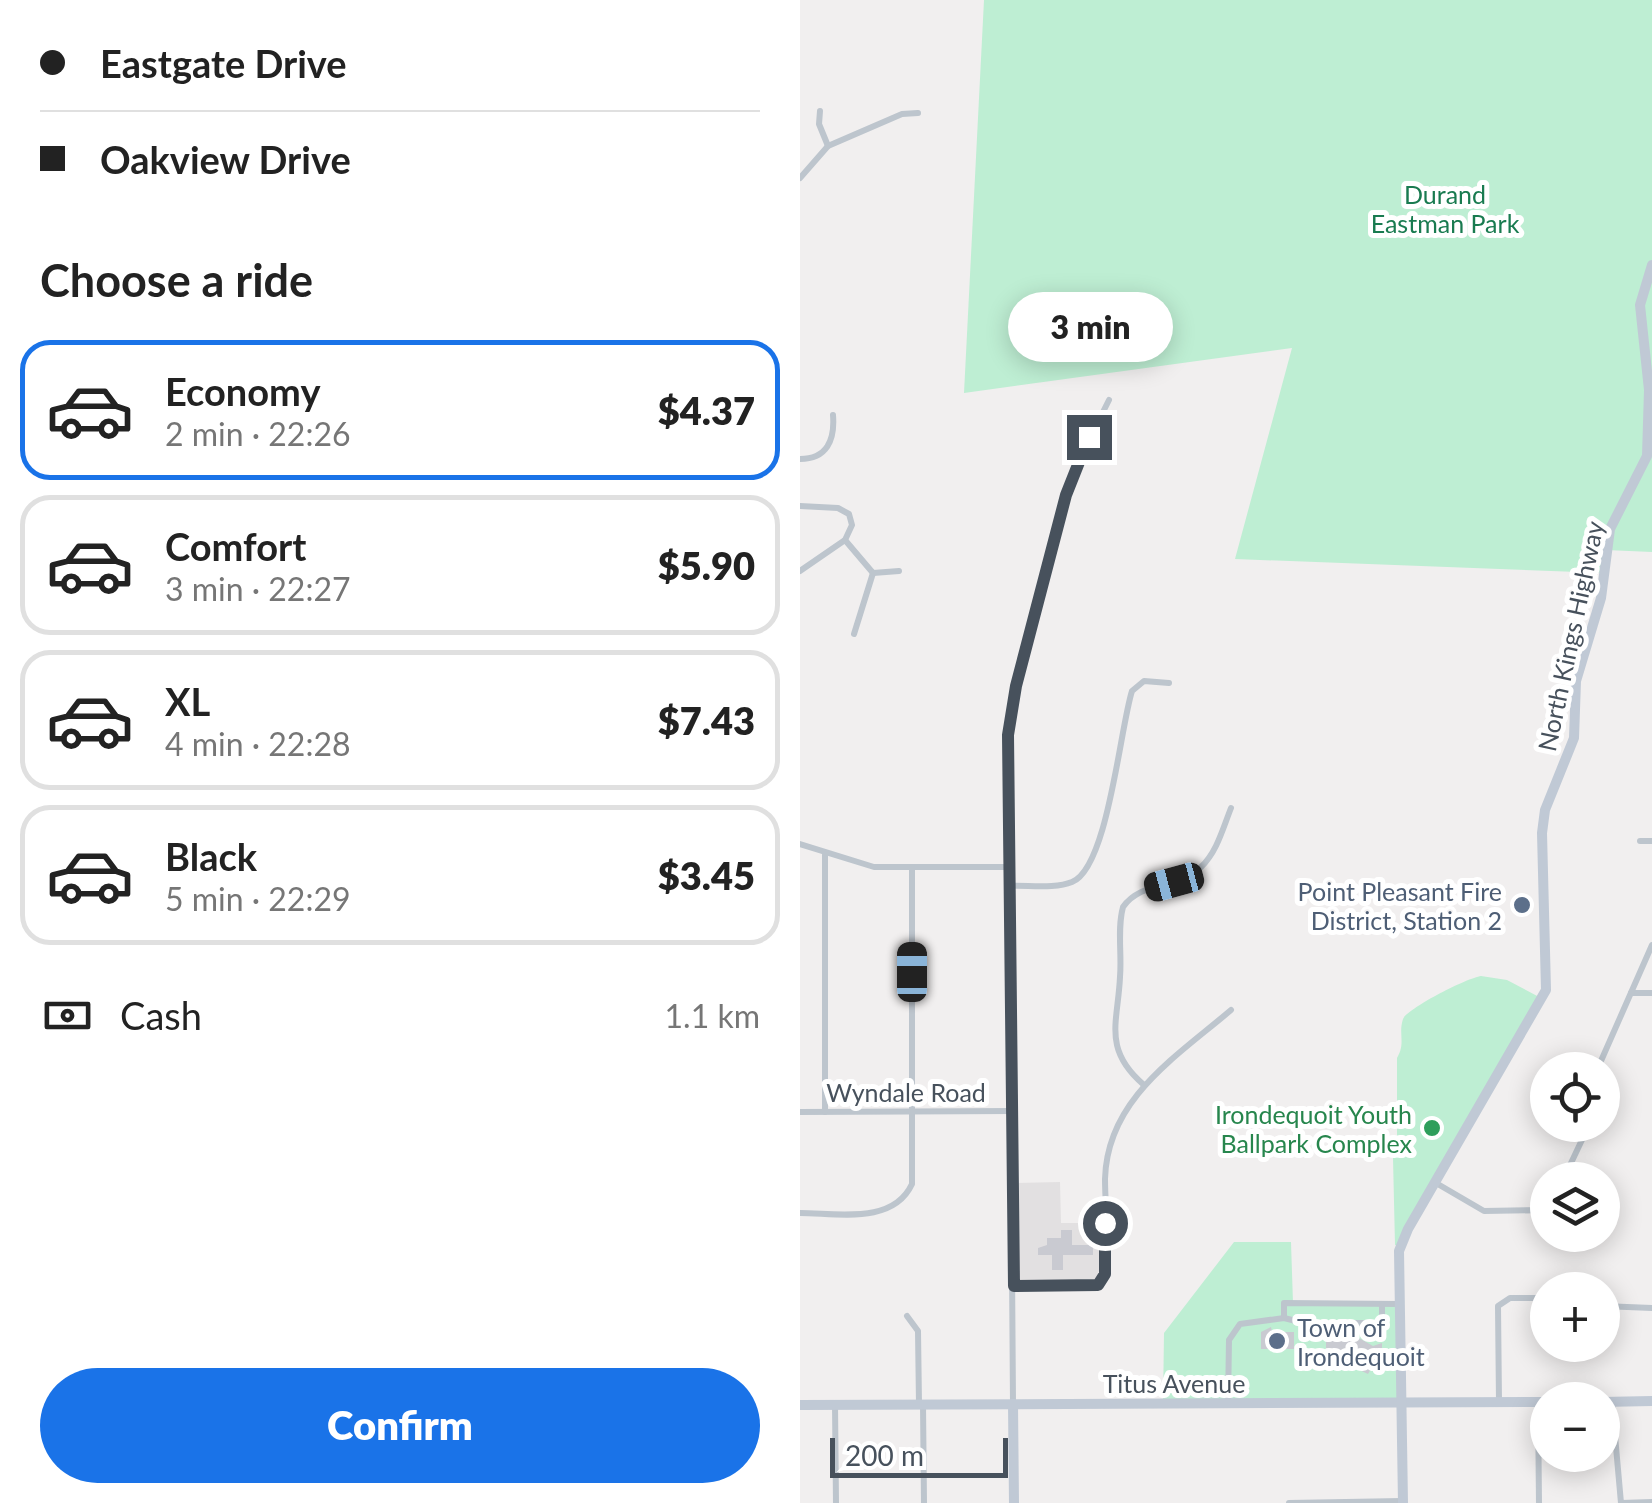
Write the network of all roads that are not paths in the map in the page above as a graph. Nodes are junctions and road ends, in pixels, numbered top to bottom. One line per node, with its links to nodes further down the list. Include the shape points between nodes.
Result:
1 (820, 111): 3 (street)
2 (918, 113): 3 (street)
3 (828, 146): 4 (street)
4 (800, 178)
5 (1652, 265): 34 (street, North Kings Highway, via 1640,305 1650,390 1647,456 1610,529 1601,598 1576,681 1574,738 1545,810 1546,990)
6 (1109, 400): 21 (street, via 1072,474 1016,686 1006,772)
7 (833, 416): 8 (street, via 827,450)
8 (800, 459)
9 (800, 506): 10 (street, via 845,510 852,525)
10 (845, 540): 11 (street); 13 (street)
11 (800, 571)
12 (899, 571): 13 (street)
13 (873, 574): 14 (street)
14 (854, 634)
15 (1169, 684): 23 (street, via 1144,682 1132,691 1106,820 1083,874 1069,883)
16 (1231, 808): 29 (street, via 1203,865 1182,880 1137,893 1123,907 1113,1022 1123,1059)
17 (1640, 841): 18 (street)
18 (1652, 841)
19 (800, 844): 20 (street)
20 (825, 855): 22 (street); 32 (street)
21 (1009, 866): 22 (street); 23 (street)
22 (912, 868): 33 (street)
23 (1009, 886): 30 (street)
24 (1652, 945): 25 (street)
25 (1631, 993): 26 (street); 28 (street)
26 (1652, 993)
27 (1231, 1010): 29 (street)
28 (1605, 1052)
29 (1144, 1084): 37 (street, via 1122,1113 1108,1153 1103,1280 1091,1286)
30 (1013, 1111): 33 (street, Wyndale Road); 37 (street)
31 (800, 1112): 32 (street, Wyndale Road)
32 (825, 1112): 33 (street, Wyndale Road)
33 (912, 1112): 36 (street, via 913,1179 899,1203 870,1213)
34 (1434, 1182): 35 (street, via 1484,1211); 40 (street, North Kings Highway, via 1400,1246)
35 (1530, 1210)
36 (800, 1214)
37 (1014, 1286): 54 (street)
38 (1530, 1298): 47 (street, via 1498,1306)
39 (1382, 1304): 40 (street); 44 (street, via 1284,1304); 44 (street, via 1382,1323)
40 (1399, 1304): 46 (street, North Kings Highway)
41 (1620, 1307): 42 (street)
42 (1652, 1308)
43 (907, 1316): 53 (street, via 918,1332)
44 (1284, 1318): 50 (street, via 1238,1326 1229,1340)
45 (1652, 1401): 49 (street)
46 (1400, 1402): 47 (street, Titus Avenue); 50 (street, Titus Avenue); 57 (street, North Kings Highway)
47 (1498, 1402): 48 (street, Titus Avenue)
48 (1530, 1402)
49 (1620, 1402)
50 (1228, 1403): 54 (street, Titus Avenue)
51 (800, 1404): 52 (street, Titus Avenue)
52 (836, 1404): 53 (street, Titus Avenue); 59 (street)
53 (921, 1404): 54 (street, Titus Avenue); 60 (street)
54 (1013, 1404): 61 (street)
55 (1540, 1472): 63 (street)
56 (1617, 1472): 64 (street)
57 (1403, 1502): 62 (street)
58 (1652, 1502): 64 (street)
59 (836, 1503)
60 (924, 1503)
61 (1014, 1503)
62 (1289, 1503)
63 (1539, 1503)
64 (1621, 1503)

